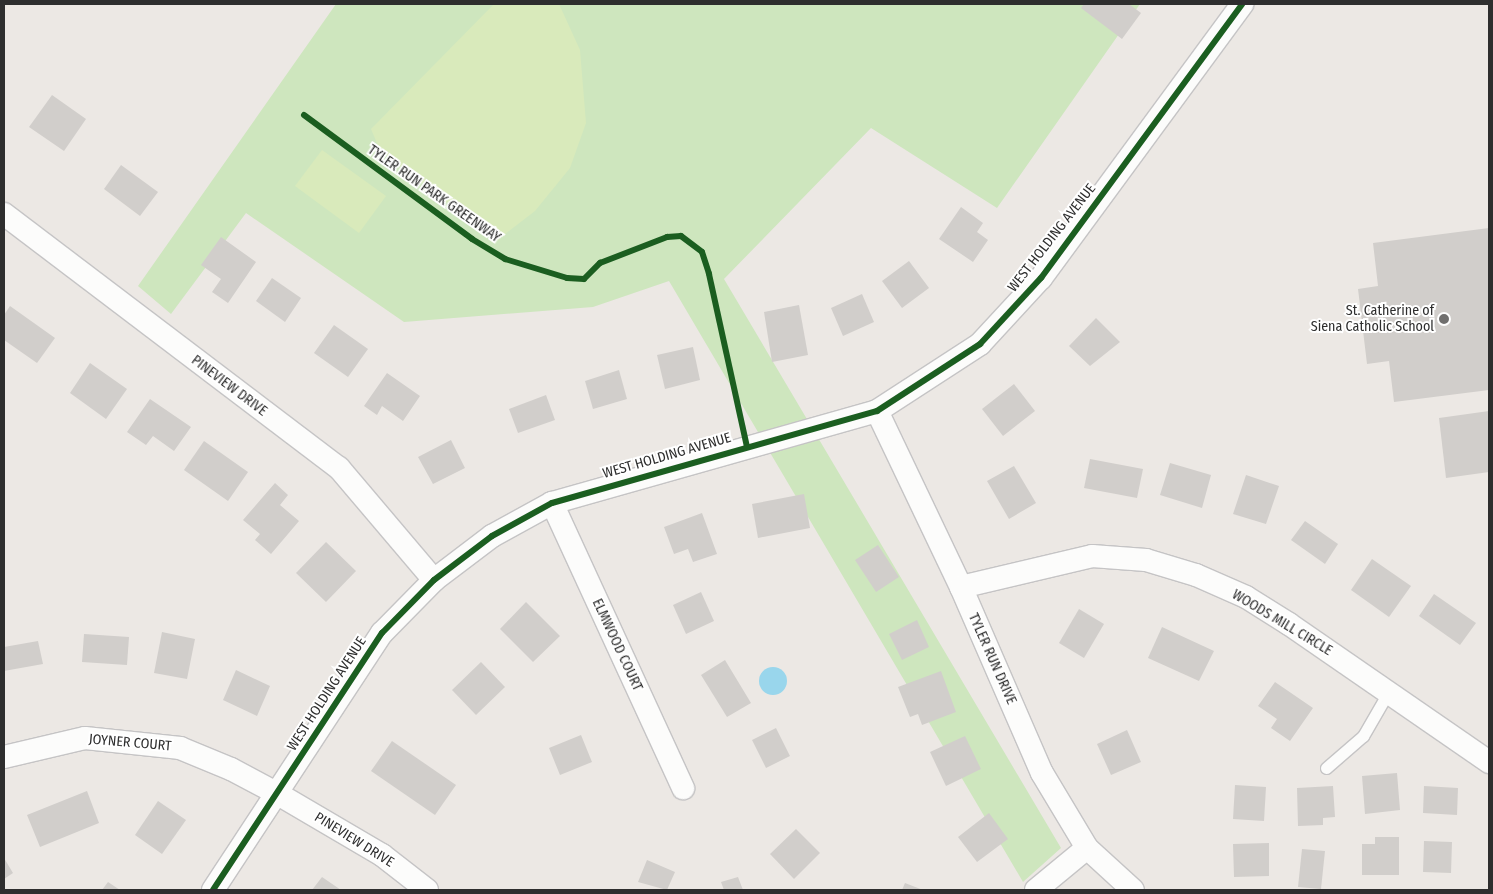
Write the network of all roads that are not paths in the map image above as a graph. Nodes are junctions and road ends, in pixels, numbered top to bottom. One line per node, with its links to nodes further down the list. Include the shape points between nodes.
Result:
1 (1242, 4): 3 (street, WEST HOLDING AVENUE, via 1041,278 980,344)
2 (4, 214): 5 (street, PINEVIEW DRIVE, via 339,468 419,557)
3 (876, 411): 4 (street, WEST HOLDING AVENUE); 6 (street, TYLER RUN DRIVE)
4 (552, 503): 5 (street, WEST HOLDING AVENUE, via 492,536); 11 (street, ELMWOOD COURT)
5 (434, 580): 12 (street, WEST HOLDING AVENUE, via 382,633)
6 (961, 587): 7 (street, WOODS MILL CIRCLE, via 1092,556 1146,560 1196,575 1246,598); 13 (street, TYLER RUN DRIVE, via 1042,773)
7 (1388, 691): 9 (street, WOODS MILL CIRCLE); 10 (lane, via 1363,736)
8 (4, 757): 12 (street, JOYNER COURT, via 85,738 132,741 180,748 231,769)
9 (1489, 762)
10 (1326, 768)
11 (683, 788)
12 (278, 794): 14 (street, WEST HOLDING AVENUE); 15 (street, PINEVIEW DRIVE, via 382,855)
13 (1087, 848): 16 (street); 17 (street, TYLER RUN DRIVE)
14 (213, 890)
15 (427, 890)
16 (1036, 890)
17 (1133, 890)

